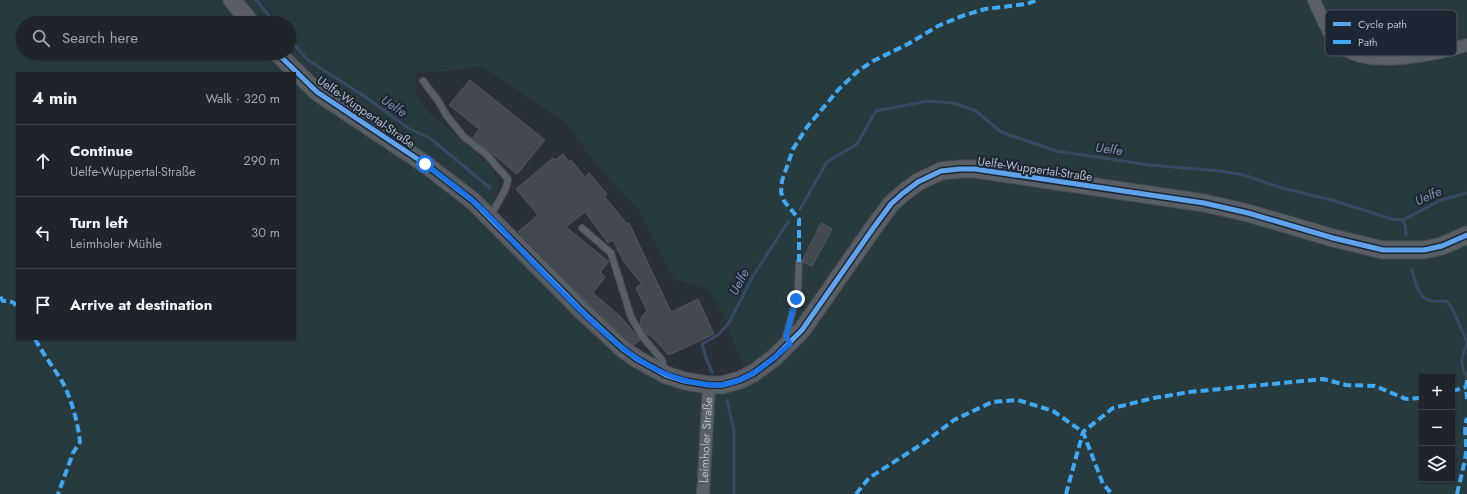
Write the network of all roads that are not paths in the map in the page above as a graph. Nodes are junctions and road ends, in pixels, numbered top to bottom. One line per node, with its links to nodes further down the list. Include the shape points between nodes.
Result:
1 (232, 0): 3 (main road)
2 (1314, 0): 4 (street)
3 (245, 16)
4 (1325, 23)
5 (1467, 45): 6 (street)
6 (1457, 48)
7 (1361, 56): 8 (street)
8 (1417, 56)
9 (283, 60): 11 (main road, Uelfe-Wuppertal-Straße)
10 (296, 72): 13 (main road, Uelfe-Wuppertal-Straße, via 317,92 452,184)
11 (296, 72)
12 (423, 81): 13 (lane, via 464,137 486,154 508,179 506,188)
13 (490, 217): 18 (main road, Uelfe-Wuppertal-Straße, via 617,344)
14 (582, 228): 18 (lane, via 612,253 631,317 642,336 662,360)
15 (1467, 235): 17 (main road, Uelfe-Wuppertal-Straße, via 1442,246 1424,250 1383,250 1204,203 975,169 950,170 933,174 918,182 891,204)
16 (799, 262): 17 (lane, via 797,294 786,336)
17 (790, 344): 19 (main road, Uelfe-Wuppertal-Straße, via 754,373 730,383)
18 (666, 375): 19 (main road, Uelfe-Wuppertal-Straße)
19 (710, 385): 20 (street, Leimholer Straße)
20 (703, 494)

